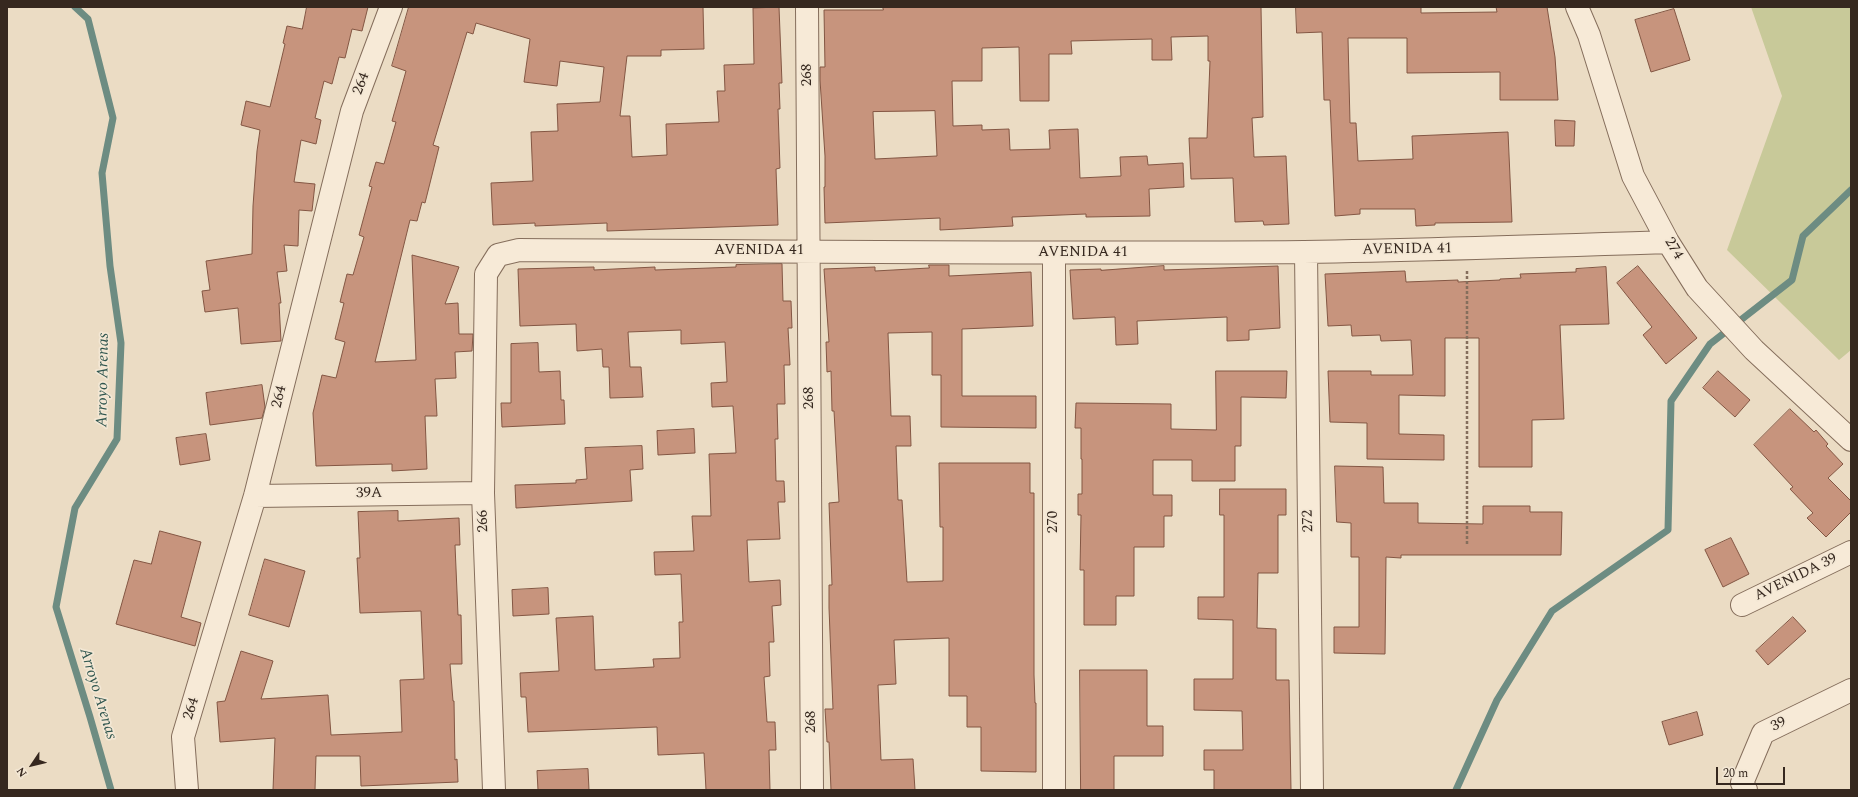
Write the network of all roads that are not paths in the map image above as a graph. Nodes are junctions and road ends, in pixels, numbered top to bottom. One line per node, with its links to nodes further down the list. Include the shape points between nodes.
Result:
1 (391, 7): 11 (street, 264, via 352,111)
2 (807, 7): 5 (street, 268)
3 (1576, 7): 4 (street, 274, via 1590,35 1633,176)
4 (1668, 242): 6 (street, AVENIDA 41); 9 (street, 274, via 1697,288 1727,322)
5 (809, 251): 7 (street, AVENIDA 41); 8 (street, AVENIDA 41, via 519,250); 17 (street, 268)
6 (1306, 252): 7 (street, AVENIDA 41); 19 (street, 272)
7 (1054, 253): 18 (street, 270)
8 (498, 255): 10 (street, 266, via 486,274)
9 (1851, 440)
10 (484, 493): 11 (street, 39A); 16 (street, 266)
11 (255, 496): 15 (street, 264, via 183,737)
12 (1851, 552): 13 (street, AVENIDA 39)
13 (1742, 605)
14 (1851, 690): 20 (street, 39, via 1763,733 1742,783)
15 (187, 790)
16 (494, 790)
17 (812, 790)
18 (1054, 790)
19 (1312, 790)
20 (1746, 790)

